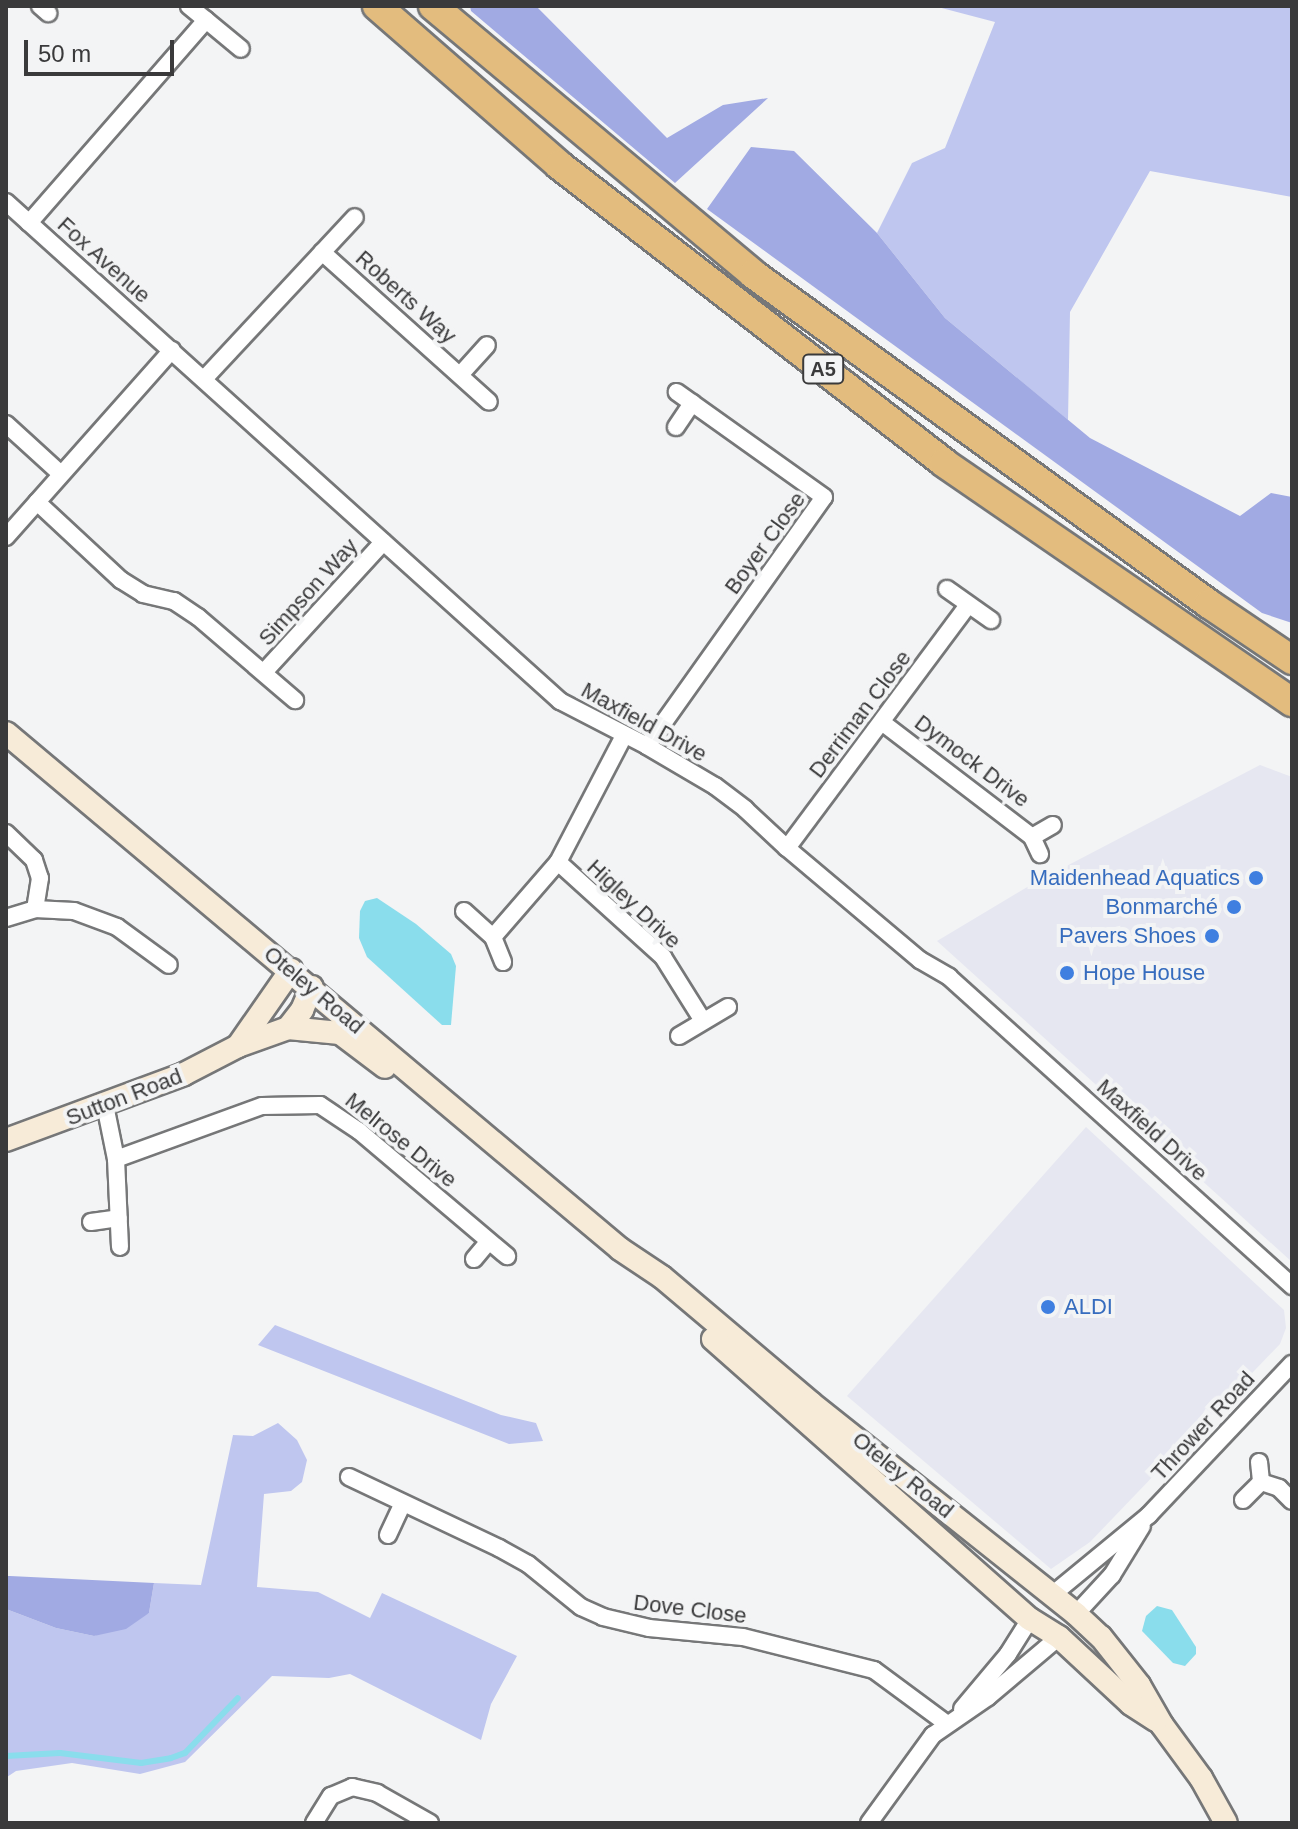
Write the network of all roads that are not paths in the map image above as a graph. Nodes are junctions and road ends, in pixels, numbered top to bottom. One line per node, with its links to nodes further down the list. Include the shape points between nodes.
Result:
1 (189, 6): 4 (street)
2 (377, 6): 29 (highway, A5, via 559,165 944,463)
3 (433, 6): 26 (highway, A5, via 753,274)
4 (206, 20): 5 (street); 8 (street)
5 (241, 49)
6 (6, 202): 8 (street, Fox Avenue)
7 (355, 217): 9 (street, Roberts Way)
8 (29, 223): 11 (street, Fox Avenue)
9 (322, 252): 12 (street, Roberts Way); 13 (street, Roberts Way)
10 (487, 345): 12 (street, Roberts Way)
11 (172, 350): 13 (street, Maxfield Drive); 19 (street)
12 (460, 375): 15 (street, Roberts Way)
13 (204, 379): 22 (street, Maxfield Drive)
14 (677, 392): 16 (street, Boyer Close)
15 (489, 402)
16 (692, 403): 18 (street); 33 (street, Boyer Close, via 824,497)
17 (6, 424): 19 (street)
18 (676, 427)
19 (61, 474): 20 (street)
20 (37, 502): 21 (street); 27 (street, Simpson Way, via 121,580 143,594 174,601)
21 (6, 537)
22 (383, 542): 27 (street, Simpson Way); 32 (street, Maxfield Drive, via 560,701)
23 (947, 589): 24 (street)
24 (968, 605): 25 (street); 30 (street, Derriman Close)
25 (991, 620)
26 (1292, 660)
27 (265, 671): 28 (street, Simpson Way)
28 (295, 700)
29 (1292, 702)
30 (883, 723): 36 (street, Dymock Drive); 37 (street, Derriman Close)
31 (6, 733): 46 (main road, Oteley Road)
32 (624, 736): 33 (street, Maxfield Drive); 39 (street, Higley Drive)
33 (647, 746): 37 (street, Maxfield Drive, via 715,786)
34 (1053, 825): 36 (street, Dymock Drive)
35 (6, 833): 40 (street, via 34,860 40,878)
36 (1032, 837): 38 (street, Dymock Drive)
37 (787, 848): 64 (street, Maxfield Drive, via 920,960 949,977)
38 (1040, 854)
39 (558, 862): 43 (street, Higley Drive); 49 (street, Higley Drive, via 663,957)
40 (35, 909): 42 (street); 45 (street, via 96,918)
41 (464, 911): 43 (street)
42 (6, 918)
43 (493, 937): 44 (street)
44 (503, 962)
45 (169, 965)
46 (291, 970): 47 (main road, Oteley Road); 52 (main road, Sutton Road)
47 (312, 987): 50 (main road); 54 (main road, Oteley Road)
48 (728, 1007): 49 (street)
49 (703, 1021): 51 (street)
50 (288, 1028): 52 (main road, Sutton Road); 54 (main road, via 340,1033 422,1096)
51 (679, 1036)
52 (238, 1046): 53 (main road, Sutton Road)
53 (105, 1105): 55 (main road, Sutton Road); 56 (street)
54 (470, 1122): 61 (main road, Oteley Road)
55 (6, 1140)
56 (116, 1159): 57 (street); 59 (street, Melrose Drive, via 262,1106 320,1105 359,1131)
57 (119, 1218): 58 (street); 60 (street)
58 (91, 1222)
59 (489, 1241): 62 (street, Melrose Drive); 63 (street)
60 (120, 1247)
61 (620, 1249): 74 (main road, Oteley Road, via 662,1277); 76 (main road, Oteley Road, via 654,1287)
62 (507, 1256)
63 (474, 1259)
64 (1292, 1286)
65 (1292, 1364): 72 (street, Thrower Road)
66 (1259, 1462): 68 (street)
67 (349, 1477): 71 (street, Dove Close)
68 (1261, 1482): 69 (street); 70 (street, via 1279,1488)
69 (1243, 1500)
70 (1292, 1501)
71 (403, 1503): 73 (street); 78 (street, Dove Close, via 528,1564 581,1607 603,1617 665,1631 743,1637 874,1670)
72 (1146, 1518): 74 (street, Thrower Road); 75 (street, Thrower Road, via 1112,1575)
73 (388, 1535)
74 (1052, 1595): 75 (main road, Oteley Road); 76 (main road)
75 (1076, 1614): 77 (main road); 79 (main road, Oteley Road, via 1139,1685)
76 (1030, 1619): 77 (main road, Oteley Road); 78 (street, via 1008,1654)
77 (1059, 1637): 78 (street, via 988,1697); 79 (main road, Oteley Road, via 1131,1704)
78 (951, 1720): 82 (street, via 927,1742)
79 (1162, 1725): 83 (main road, Oteley Road)
80 (314, 1823): 81 (street, via 331,1796 352,1787 377,1793)
81 (430, 1823)
82 (869, 1823)
83 (1226, 1823)

